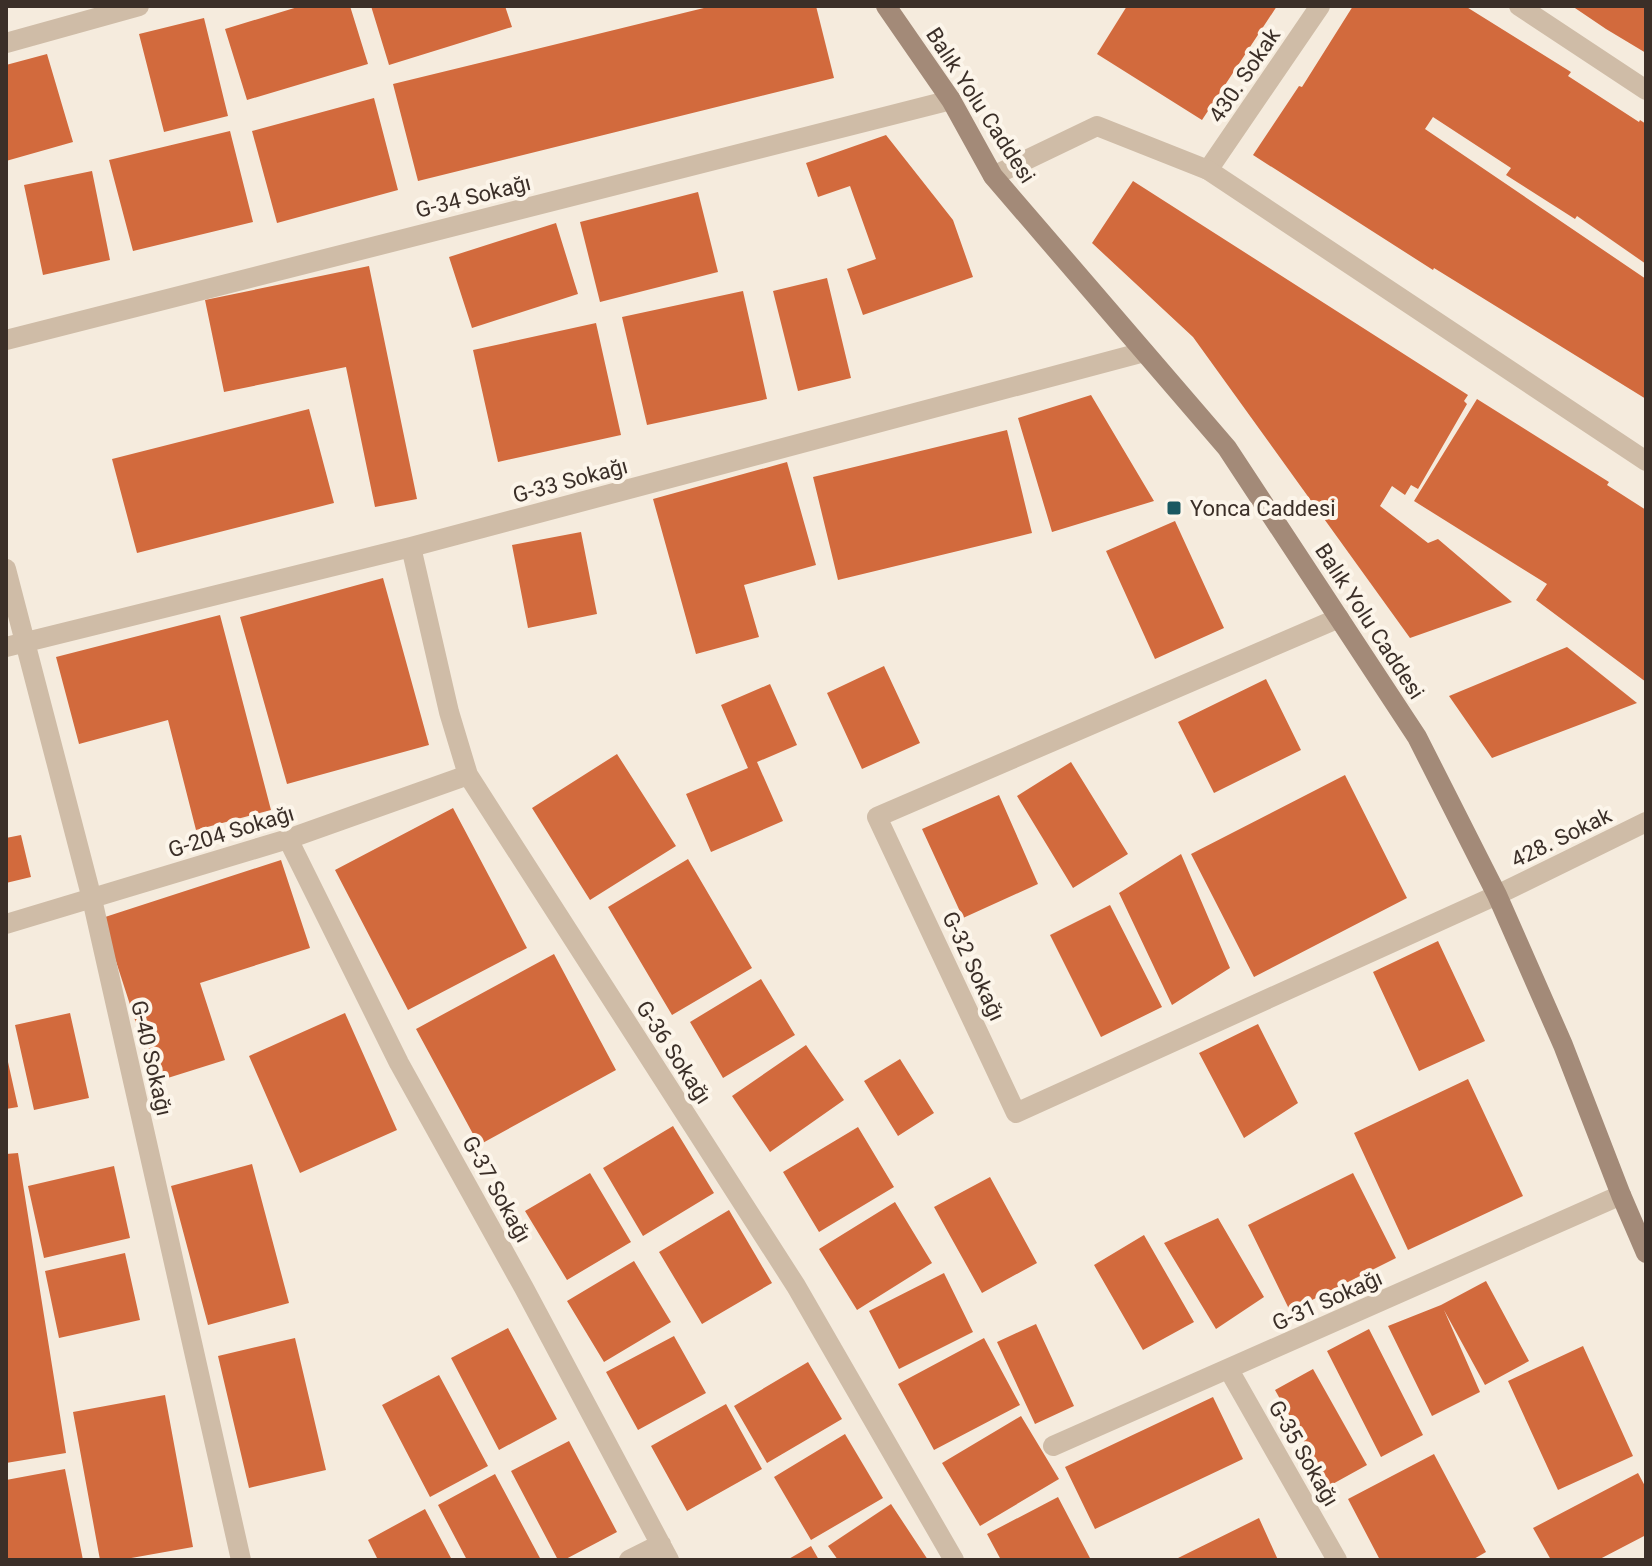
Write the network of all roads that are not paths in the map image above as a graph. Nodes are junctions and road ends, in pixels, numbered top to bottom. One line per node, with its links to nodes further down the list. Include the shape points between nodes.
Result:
1 (139, 6): 5 (street)
2 (886, 6): 7 (main road, Balık Yolu Caddesi)
3 (1320, 6): 8 (street, 430. Sokak)
4 (1519, 6): 6 (street)
5 (6, 43)
6 (1646, 90)
7 (951, 100): 9 (main road, Balık Yolu Caddesi); 10 (street, G-34 Sokağı)
8 (1208, 170): 9 (street, via 1097,126); 12 (street)
9 (993, 176): 11 (main road, Balık Yolu Caddesi)
10 (6, 340)
11 (1144, 352): 13 (street, G-33 Sokağı); 15 (main road, Balık Yolu Caddesi, via 1227,448)
12 (1646, 461)
13 (411, 547): 16 (street, G-33 Sokağı); 17 (street, G-36 Sokağı)
14 (6, 569): 16 (street, G-40 Sokağı)
15 (1339, 618): 20 (main road, Balık Yolu Caddesi, via 1417,737); 20 (street, G-32 Sokağı, via 877,817 1016,1113)
16 (15, 645): 21 (street, G-40 Sokağı)
17 (468, 775): 19 (street, G-204 Sokağı); 30 (street, G-36 Sokağı, via 796,1286)
18 (1646, 822): 20 (street, 428. Sokak)
19 (288, 839): 21 (street, G-204 Sokağı); 27 (street, G-37 Sokağı, via 399,1063)
20 (1497, 895): 23 (main road, Balık Yolu Caddesi)
21 (92, 899): 22 (street, G-204 Sokağı); 28 (street, G-40 Sokağı)
22 (6, 924)
23 (1621, 1195): 24 (main road, Balık Yolu Caddesi); 25 (street, G-31 Sokağı)
24 (1646, 1253)
25 (1229, 1370): 26 (street, G-31 Sokağı); 31 (street, G-35 Sokağı)
26 (1053, 1446)
27 (665, 1552): 29 (street)
28 (241, 1560)
29 (629, 1560)
30 (954, 1560)
31 (1337, 1560)

